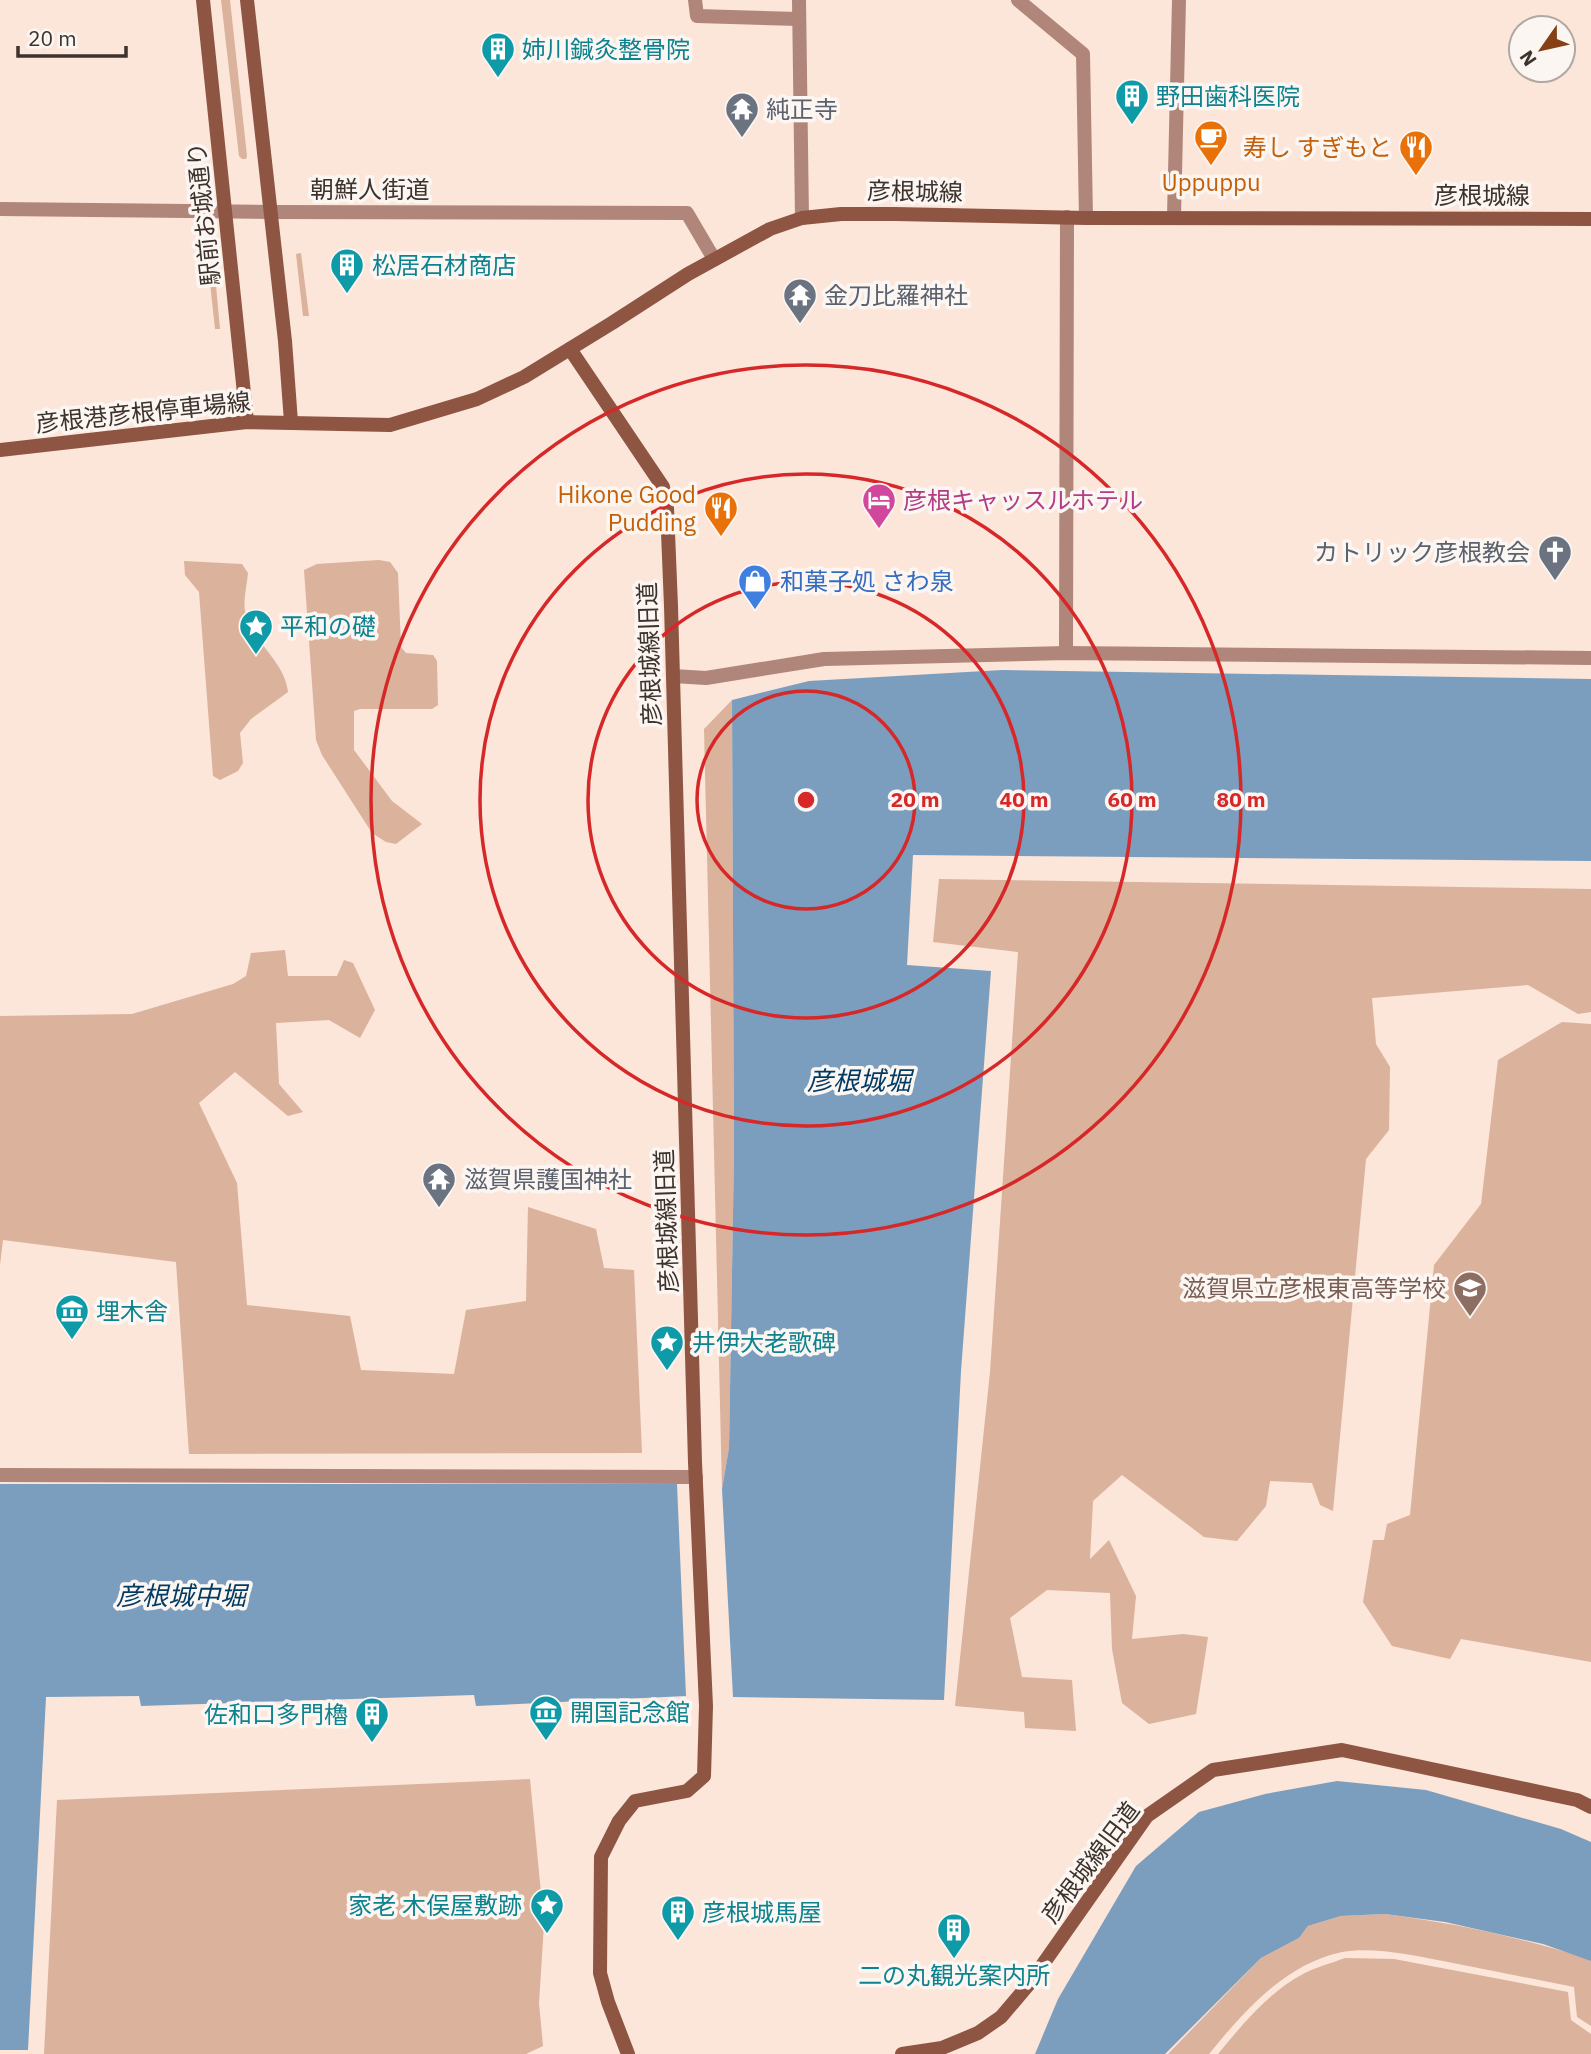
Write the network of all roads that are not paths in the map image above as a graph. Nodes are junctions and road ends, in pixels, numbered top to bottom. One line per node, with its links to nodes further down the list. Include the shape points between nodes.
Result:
1 (203, 0): 9 (street, 駅前お城通り)
2 (247, 0): 10 (street)
3 (695, 0): 7 (street, via 697,16)
4 (799, 0): 7 (street)
5 (1018, 0): 14 (street, via 1083,54)
6 (1179, 0): 12 (street)
7 (799, 19): 13 (street)
8 (0, 209): 9 (street, 朝鮮人街道)
9 (226, 212): 10 (street, 朝鮮人街道); 18 (street, 駅前お城通り)
10 (270, 212): 16 (street, 朝鮮人街道, via 687,213); 19 (street)
11 (1067, 217): 13 (street, 彦根城線, via 841,214); 14 (street, 彦根城線); 21 (street)
12 (1174, 217): 14 (street, 彦根城線); 15 (street, 彦根城線)
13 (802, 218): 16 (street, 彦根城線, via 770,229)
14 (1086, 218)
15 (1591, 219)
16 (715, 259): 17 (street, 彦根城線)
17 (570, 349): 19 (street, 彦根城線, via 477,398 390,425); 23 (street, 彦根城線旧道, via 663,488)
18 (247, 422): 19 (street, 彦根港彦根停車場線); 20 (street, 彦根港彦根停車場線)
19 (291, 422)
20 (0, 450)
21 (1066, 653): 22 (street); 23 (street, via 824,659 706,678)
22 (1591, 659)
23 (673, 676): 25 (street, 彦根城線旧道)
24 (0, 1475): 25 (street)
25 (696, 1477): 27 (street, 彦根城線旧道, via 706,1706 704,1776 687,1791 635,1801 618,1821 601,1857 600,1973)
26 (1591, 1807): 28 (street, 彦根城線旧道, via 1577,1800 1342,1749 1213,1770 1147,1816 1001,2017 942,2049)
27 (628, 2054)
28 (902, 2054)

